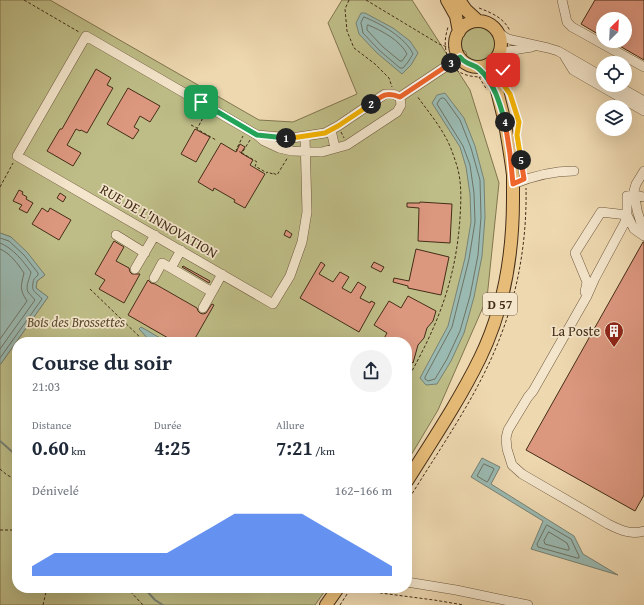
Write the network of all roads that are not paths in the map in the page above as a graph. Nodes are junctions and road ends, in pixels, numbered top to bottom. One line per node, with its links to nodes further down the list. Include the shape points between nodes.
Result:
1 (447, 0): 5 (main road, via 456,16)
2 (459, 0): 4 (main road)
3 (562, 0): 11 (street, via 567,22 572,27)
4 (478, 21): 5 (main road); 6 (main road, via 486,22)
5 (454, 29): 8 (main road)
6 (498, 32): 7 (street, via 506,38); 10 (main road, via 501,40)
7 (539, 46): 9 (street); 10 (street, via 506,51)
8 (454, 54): 12 (main road); 15 (street)
9 (563, 54): 13 (street); 18 (street, via 573,70)
10 (500, 58): 12 (main road, via 483,66); 17 (main road, D 57, via 495,78)
11 (644, 68)
12 (480, 72): 17 (main road, D 57, via 490,82)
13 (596, 73)
14 (628, 92): 16 (street)
15 (400, 97): 19 (street, via 385,94); 22 (street, via 401,104 397,112 347,145)
16 (644, 101)
17 (500, 106): 26 (main road, D 57)
18 (644, 111)
19 (334, 128): 21 (street, via 325,133); 22 (street)
20 (254, 136): 21 (street); 23 (street, via 279,148); 33 (street, RUE DE L'INNOVATION, via 86,36 17,156)
21 (305, 136): 23 (street)
22 (335, 148): 23 (street)
23 (305, 155): 39 (street, RUE DE L'INNOVATION, via 307,212 302,242 290,276 274,304)
24 (574, 171): 26 (street, via 549,172)
25 (644, 171): 27 (street, via 636,184)
26 (513, 184): 44 (main road, D 57, via 512,237 506,279 495,321 480,357 458,398)
27 (634, 195): 28 (street); 29 (street); 30 (street, via 627,196)
28 (644, 197)
29 (640, 212): 31 (street)
30 (627, 215): 34 (street, via 634,229); 43 (street, via 587,296); 43 (street, via 601,212 575,253 587,282 586,290 531,385)
31 (644, 227)
32 (116, 235): 36 (street)
33 (155, 235): 35 (street, RUE DE L'INNOVATION); 36 (street)
34 (644, 236)
35 (181, 250): 37 (street); 39 (street, RUE DE L'INNOVATION)
36 (145, 253): 38 (street)
37 (171, 268): 40 (street, via 162,263); 41 (street)
38 (135, 269)
39 (222, 274): 41 (street)
40 (154, 278)
41 (212, 292): 42 (street)
42 (203, 308)
43 (528, 397): 45 (street, via 508,430 506,438 512,464 522,474 608,524 627,532)
44 (412, 473)
45 (644, 531)
46 (412, 583): 49 (street)
47 (341, 593): 48 (main road)
48 (326, 605)
49 (528, 605)

